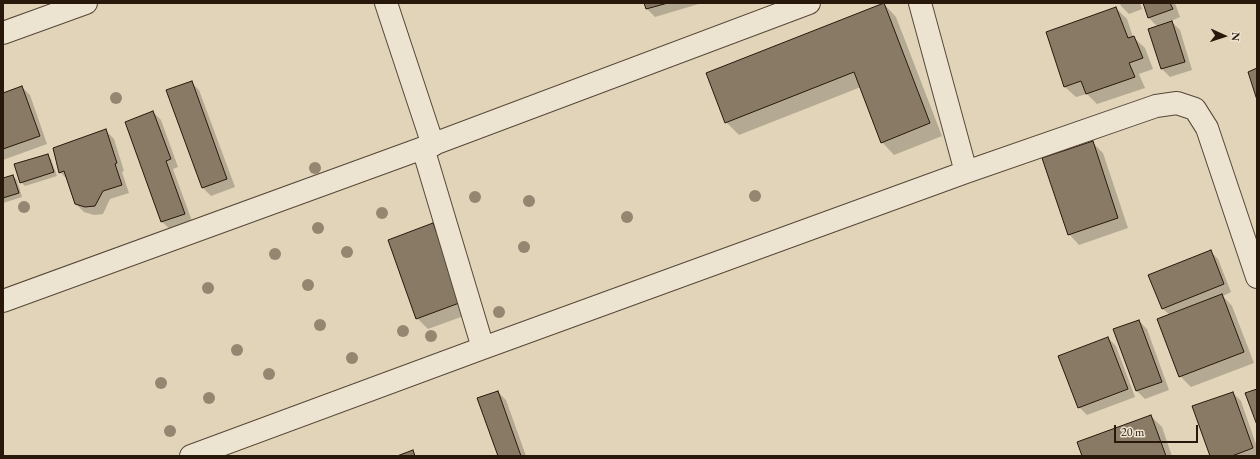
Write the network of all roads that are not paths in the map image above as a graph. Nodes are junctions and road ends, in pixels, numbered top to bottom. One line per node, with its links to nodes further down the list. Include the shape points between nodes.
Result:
1 (86, 3): 5 (street)
2 (386, 3): 6 (street)
3 (809, 3): 6 (street)
4 (920, 3): 7 (street)
5 (3, 33)
6 (428, 147): 9 (street); 10 (street)
7 (966, 172): 8 (street, via 1156,106 1177,103 1195,109 1207,128); 10 (street)
8 (1257, 277)
9 (3, 301)
10 (483, 348): 11 (street)
11 (191, 456)

